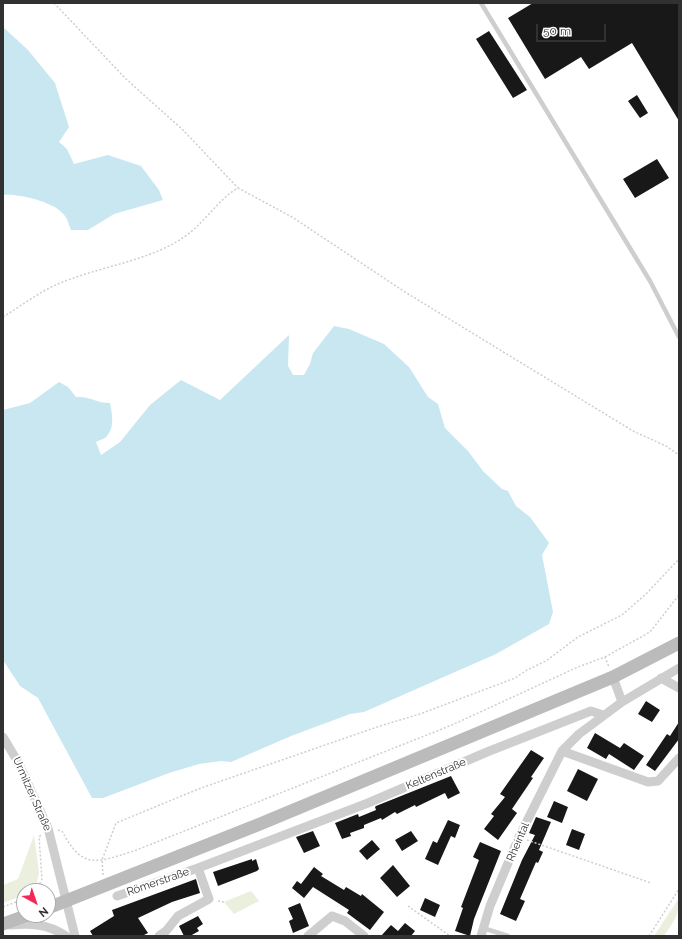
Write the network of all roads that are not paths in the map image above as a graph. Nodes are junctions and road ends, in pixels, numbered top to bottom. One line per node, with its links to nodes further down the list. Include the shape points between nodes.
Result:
1 (481, 3): 2 (lane, via 650,281)
2 (679, 337)
3 (679, 643): 5 (street)
4 (679, 668): 6 (street, Rheintal)
5 (613, 676): 8 (street); 16 (street, via 260,824)
6 (661, 678): 7 (street); 8 (street, Rheintal)
7 (679, 688)
8 (622, 702): 9 (street, Rheintal)
9 (603, 715): 11 (street, Rheintal); 13 (street, Keltenstraße, via 591,711 368,803)
10 (3, 737): 16 (street, Urmitzer Straße, via 18,762 48,828)
11 (562, 751): 12 (street, via 648,782 658,781); 20 (street, Rheintal, via 519,837)
12 (679, 758)
13 (268, 840): 14 (street, Römerstraße)
14 (198, 868): 15 (street, Römerstraße); 23 (street, Römerstraße, via 209,899 178,916)
15 (117, 896)
16 (67, 901): 17 (street); 22 (street, Urmitzer Straße)
17 (56, 905)
18 (16, 920): 19 (street)
19 (3, 925): 21 (street, via 42,925 58,930)
20 (482, 932): 26 (lane)
21 (66, 936)
22 (75, 936)
23 (159, 936)
24 (308, 936): 25 (street, via 332,916 345,921)
25 (364, 936)
26 (508, 936)

